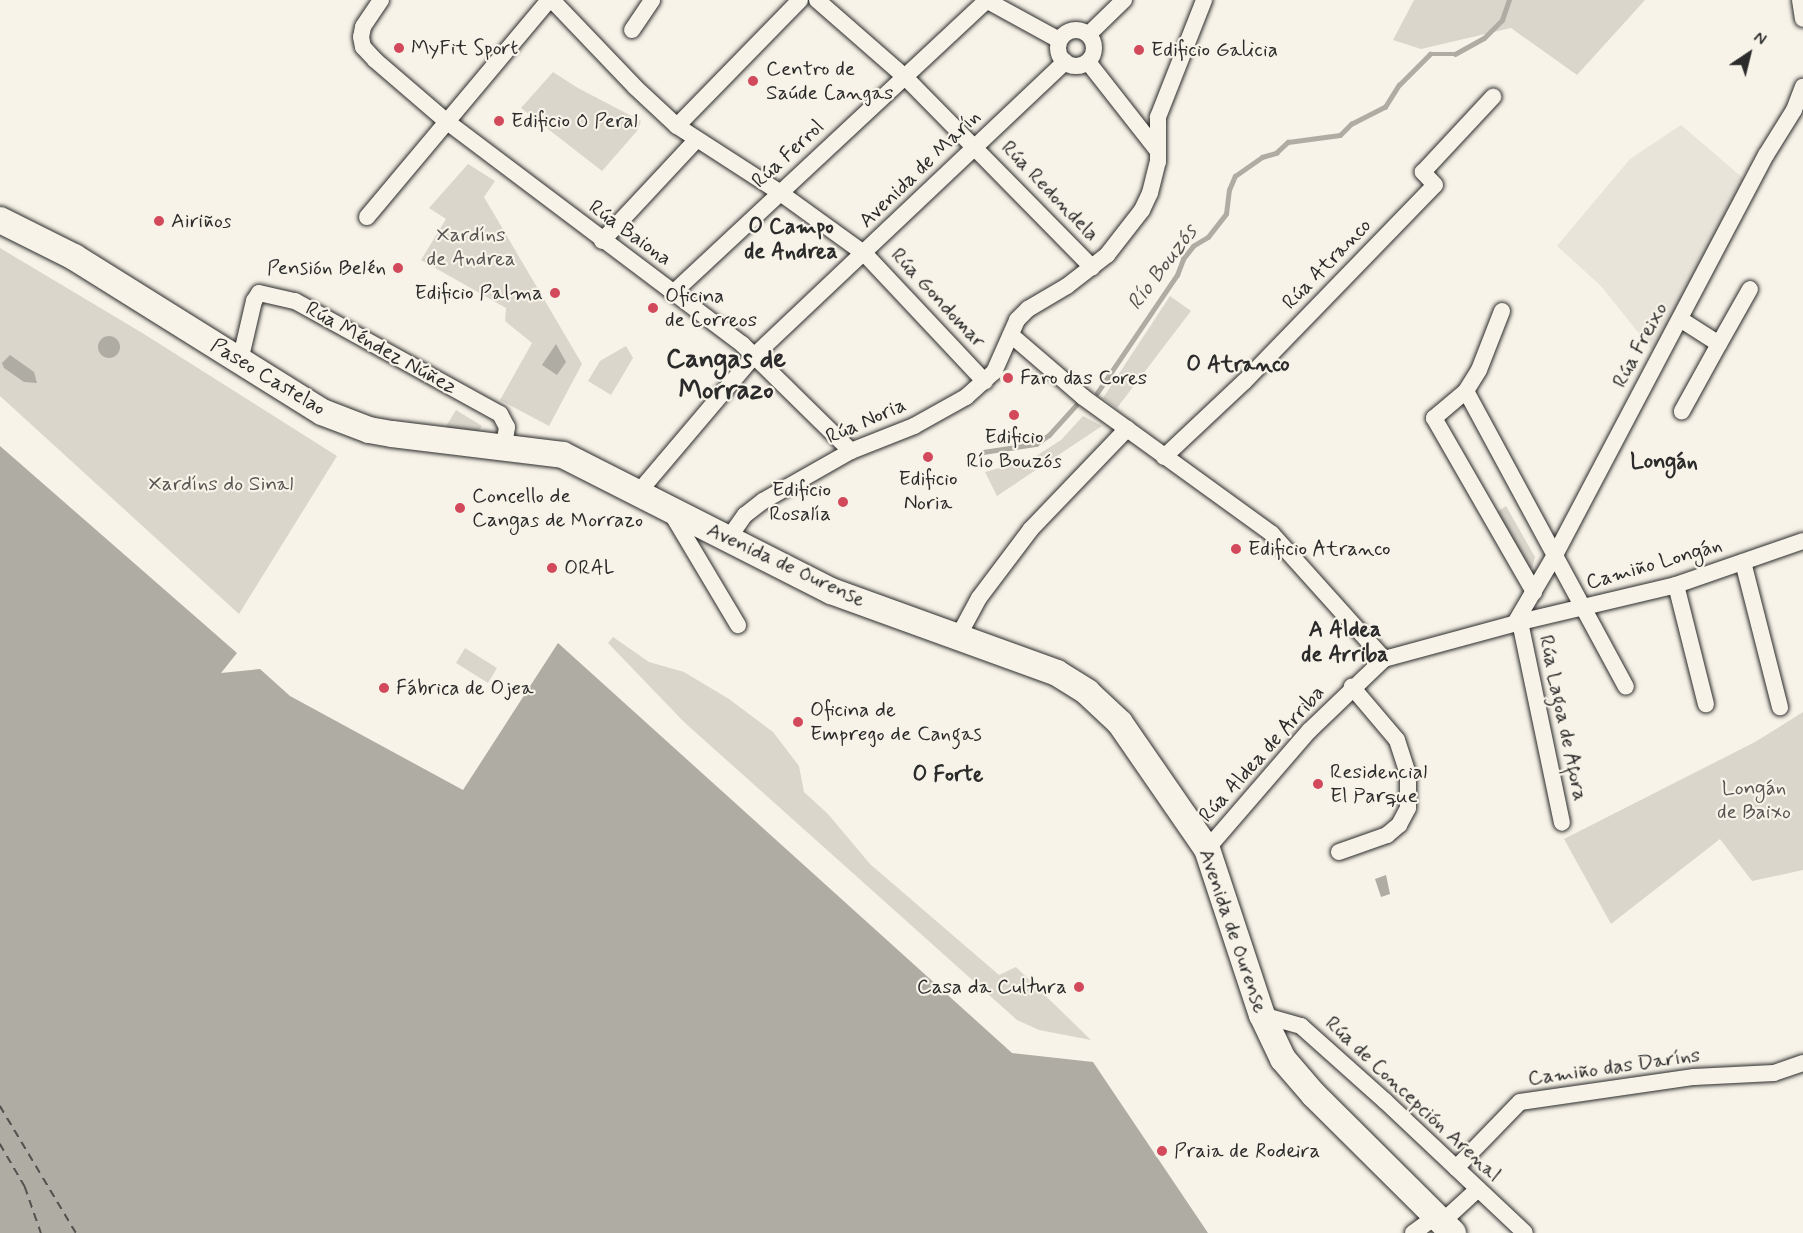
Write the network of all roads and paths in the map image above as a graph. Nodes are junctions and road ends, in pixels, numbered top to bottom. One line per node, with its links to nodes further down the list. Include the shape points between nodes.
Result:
1 (381, 0): 19 (street, Rúa Baiona, via 363,27 361,37 366,51)
2 (550, 0): 19 (street); 20 (street, Rúa Gondomar)
3 (652, 0): 11 (street)
4 (800, 0): 20 (street)
5 (817, 0): 16 (street, Rúa Redondela)
6 (986, 0): 13 (street); 16 (street, Rúa Ferrol)
7 (1124, 0): 12 (street)
8 (1204, 0): 23 (street, Rúa Noria, via 1158,117)
9 (1800, 0): 10 (street)
10 (1803, 19)
11 (632, 30)
12 (1089, 34): 13 (street, via 1070,30); 15 (street, via 1095,48)
13 (1059, 40): 14 (street, via 1058,54)
14 (1065, 62): 15 (street, via 1073,66); 22 (street, Avenida de Marín)
15 (1088, 62): 23 (street)
16 (905, 77): 22 (street, Rúa Redondela); 24 (street, Rúa Ferrol)
17 (1803, 87): 33 (street, Rúa Freixo)
18 (1493, 98): 44 (street, Rúa Atranco, via 1423,172 1435,185 1244,382)
19 (446, 121): 25 (street); 27 (street, Rúa Baiona)
20 (677, 126): 21 (street, Rúa Gondomar)
21 (697, 139): 24 (street, Rúa Gondomar); 27 (street)
22 (975, 147): 28 (street, Avenida de Marín); 29 (street, Rúa Redondela)
23 (1157, 150): 29 (street, Rúa Noria, via 1155,176 1142,210 1107,255)
24 (779, 192): 28 (street, Rúa Gondomar); 31 (street, Rúa Ferrol)
25 (367, 218)
26 (0, 220): 37 (main road, Paseo Castelao, via 74,257)
27 (602, 242): 31 (street, Rúa Baiona)
28 (865, 254): 36 (street, Avenida de Marín); 38 (street, Rúa Gondomar)
29 (1092, 267): 34 (street, Rúa Noria, via 1028,309 1017,320)
30 (1750, 289): 35 (street)
31 (673, 293): 36 (street, Rúa Baiona)
32 (1502, 311): 39 (street, via 1479,370)
33 (1680, 319): 35 (street); 49 (street, Rúa Freixo)
34 (1011, 335): 38 (street, Rúa Noria); 41 (street)
35 (1719, 344): 40 (street)
36 (755, 355): 43 (street, Rúa Baiona); 45 (street, Avenida de Marín)
37 (240, 361): 42 (main road, Paseo Castelao, via 322,412 369,430); 42 (street, Rúa Méndez Núñez, via 259,293 295,301 500,414 507,427)
38 (986, 382): 43 (street, Rúa Noria, via 914,426)
39 (1466, 391): 49 (street); 52 (street, via 1434,418)
40 (1682, 411)
41 (1127, 429): 44 (street); 56 (street, via 1031,529 979,598)
42 (504, 447): 45 (main road, Paseo Castelao, via 563,455)
43 (851, 451): 47 (street, Rúa Noria, via 763,501 745,514)
44 (1164, 457): 57 (street, via 1272,534)
45 (637, 494): 46 (main road, Avenida de Ourense)
46 (670, 511): 47 (main road, Avenida de Ourense); 55 (street)
47 (728, 539): 56 (main road, Avenida de Ourense, via 831,591)
48 (1803, 541): 50 (street, Camiño Longán)
49 (1555, 555): 52 (street, Rúa Freixo); 53 (street)
50 (1743, 562): 51 (street, Camiño Longán); 61 (street)
51 (1676, 585): 53 (street, Camiño Longán); 60 (street)
52 (1534, 592): 54 (street, Rúa Freixo)
53 (1583, 608): 54 (street, Camiño Longán); 59 (street)
54 (1518, 623): 57 (street, Rúa Aldea de Arriba); 62 (street, Rúa Lagoa de Afora)
55 (738, 625)
56 (958, 635): 63 (main road, Avenida de Ourense, via 1057,673 1087,692 1120,723)
57 (1384, 660): 58 (street, Rúa Aldea de Arriba)
58 (1352, 687): 63 (street, Rúa Aldea de Arriba); 64 (street, via 1397,740 1408,774 1408,808 1399,825 1387,835)
59 (1626, 687)
60 (1706, 704)
61 (1780, 707)
62 (1562, 823)
63 (1207, 849): 65 (main road, Avenida de Ourense)
64 (1339, 852)
65 (1262, 1015): 67 (street, Rúa de Concepción Arenal, via 1301,1026); 69 (main road, Avenida de Ourense, via 1283,1059 1302,1083)
66 (1803, 1063): 67 (street, Camiño das Daríns, via 1774,1073 1694,1077 1520,1102)
67 (1456, 1168): 68 (street, Rúa de Concepción Arenal)
68 (1478, 1189): 69 (street); 71 (street, Rúa de Concepción Arenal)
69 (1444, 1224): 70 (street)
70 (1413, 1233)
71 (1524, 1233)

